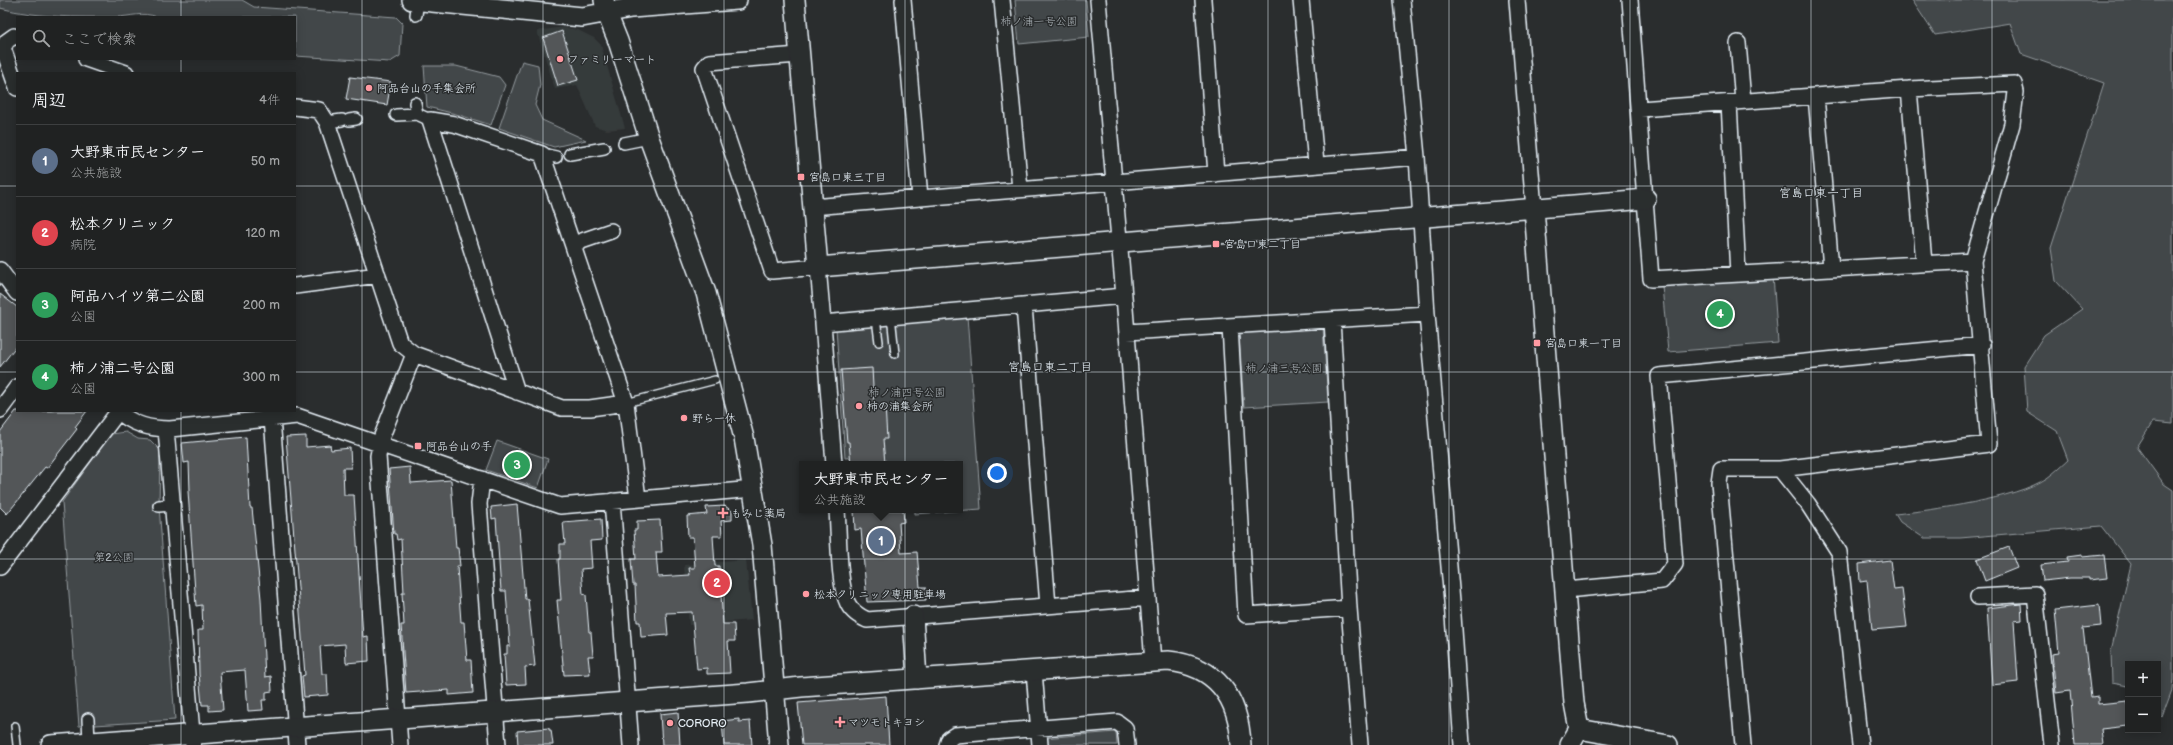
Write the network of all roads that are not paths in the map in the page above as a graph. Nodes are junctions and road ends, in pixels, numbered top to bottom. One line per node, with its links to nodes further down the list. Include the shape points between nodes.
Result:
1 (737, 0): 12 (street)
2 (795, 0): 15 (street)
3 (903, 0): 38 (street)
4 (1002, 0): 37 (street)
5 (1098, 0): 36 (street)
6 (1203, 0): 35 (street)
7 (1301, 0): 34 (street)
8 (1402, 0): 33 (street)
9 (1517, 0): 41 (street)
10 (1630, 0): 24 (street)
11 (415, 5): 12 (street, via 582,17)
12 (605, 6): 29 (street)
13 (16, 37): 18 (street, via 3,48)
14 (1738, 43): 21 (street)
15 (799, 55): 40 (street); 48 (street, via 709,62 704,68 772,271)
16 (88, 60): 17 (street)
17 (112, 70)
18 (16, 85)
19 (1910, 89): 20 (street); 46 (street, via 2014,84 2016,92 2012,124); 47 (street)
20 (1816, 96): 21 (street); 49 (street)
21 (1736, 102): 24 (street); 51 (street)
22 (415, 103): 26 (street)
23 (296, 107): 28 (street, via 319,110)
24 (1640, 109): 39 (street)
25 (396, 115): 26 (street)
26 (424, 117): 45 (street, via 454,124 549,155); 69 (street)
27 (349, 120): 28 (street)
28 (327, 122): 52 (street)
29 (649, 138): 30 (street); 80 (street, via 706,293 744,438)
30 (624, 143)
31 (604, 148): 32 (street)
32 (570, 154)
33 (1417, 157): 34 (street); 42 (street)
34 (1316, 164): 35 (street)
35 (1216, 174): 36 (street)
36 (1115, 182): 37 (street); 44 (street)
37 (1020, 189): 38 (street)
38 (920, 198): 40 (street)
39 (1646, 199): 41 (street); 51 (street, via 1652,279)
40 (812, 207): 48 (street)
41 (1534, 209): 42 (street); 85 (street)
42 (1421, 218): 44 (street); 57 (street)
43 (611, 231): 45 (street)
44 (1120, 242): 48 (street); 55 (street)
45 (573, 244): 70 (street)
46 (1973, 261): 47 (street); 64 (street)
47 (1924, 263): 49 (street)
48 (818, 267): 60 (street)
49 (1832, 268): 51 (street)
50 (0, 270): 54 (street)
51 (1738, 274)
52 (378, 275): 53 (street); 65 (street, via 400,343)
53 (296, 286)
54 (16, 292)
55 (1124, 296): 56 (street); 62 (street)
56 (1024, 306): 58 (street); 88 (street)
57 (1427, 314): 59 (street); 116 (street)
58 (882, 319): 60 (street); 63 (lane); 66 (lane, via 892,325)
59 (1332, 320): 61 (street); 89 (street)
60 (823, 323): 77 (street)
61 (1230, 326): 62 (street); 89 (street, via 1246,615)
62 (1127, 332): 87 (street)
63 (879, 342)
64 (1982, 345): 78 (street, via 1989,444); 85 (street, via 1659,376 1675,564 1662,581)
65 (414, 354): 69 (street); 76 (street)
66 (895, 354)
67 (715, 380): 70 (lane)
68 (16, 388): 71 (street)
69 (516, 392): 70 (street, via 562,408 590,408)
70 (626, 403): 81 (street)
71 (0, 410)
72 (117, 412): 84 (street)
73 (119, 412): 75 (street, via 138,425)
74 (272, 418): 75 (street); 76 (street, via 297,416); 101 (street)
75 (166, 429): 103 (street, via 166,506)
76 (380, 444): 79 (street); 98 (street, via 378,466)
77 (834, 461)
78 (1780, 469): 118 (street, via 1721,469 1719,483); 119 (street, via 1808,504 1839,552)
79 (482, 479): 82 (street, via 555,505); 96 (street, via 479,504)
80 (754, 490): 81 (street); 94 (street, via 763,553)
81 (638, 499): 82 (street)
82 (612, 502): 95 (street)
83 (837, 513): 90 (street, via 843,590 848,605 855,614 867,620)
84 (0, 567)
85 (1566, 590): 102 (street)
86 (1978, 597): 120 (street, via 2035,594)
87 (1147, 598): 88 (street); 91 (street)
88 (1048, 606): 90 (street)
89 (1350, 608): 115 (street)
90 (913, 616): 93 (street)
91 (1153, 662): 92 (street); 114 (street, via 1185,664 1201,670 1215,680 1227,693 1235,708 1240,725)
92 (1034, 671): 93 (street); 100 (street)
93 (917, 679): 94 (street)
94 (774, 689): 95 (street); 110 (street)
95 (628, 702): 96 (street); 109 (street)
96 (495, 712): 98 (street); 108 (street)
97 (88, 719): 104 (street)
98 (398, 720): 101 (street); 107 (street)
99 (15, 726): 105 (lane)
100 (1038, 730): 111 (street, via 955,735 949,739); 112 (street); 113 (street, via 1059,732 1117,722 1125,728)
101 (296, 736): 103 (street)
102 (1575, 737): 117 (street)
103 (192, 740): 104 (street)
104 (89, 744): 106 (street)
105 (17, 745)
106 (51, 745)
107 (400, 745)
108 (498, 745)
109 (632, 745)
110 (779, 745)
111 (947, 745)
112 (1040, 745)
113 (1127, 745)
114 (1241, 745)
115 (1360, 745)
116 (1462, 745)
117 (1668, 745)
118 (1743, 745)
119 (1860, 745)
120 (2052, 745)

